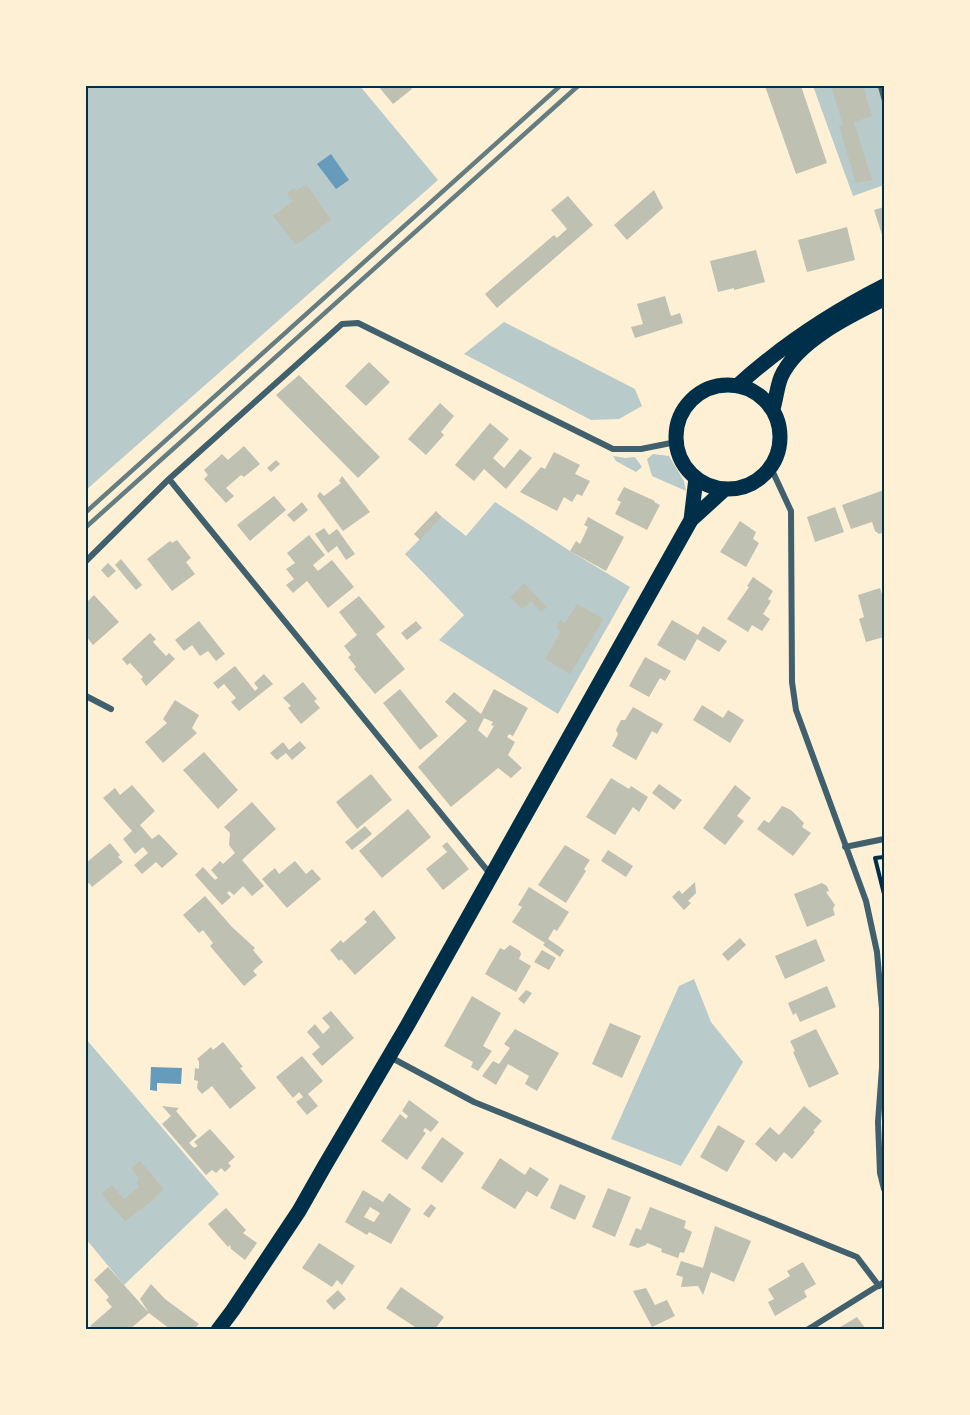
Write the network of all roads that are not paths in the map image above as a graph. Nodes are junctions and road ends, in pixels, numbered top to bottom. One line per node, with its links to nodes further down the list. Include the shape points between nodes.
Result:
1 (879, 86): 2 (lane)
2 (885, 100)
3 (885, 286): 5 (main road, via 848,304 786,345)
4 (885, 299): 6 (main road, via 853,314 802,349 781,377)
5 (737, 386): 6 (main road, via 761,396); 7 (main road, via 711,387 696,396 677,425)
6 (773, 409): 8 (main road, via 781,436 779,453)
7 (676, 442): 9 (main road, via 683,462); 10 (street, via 641,449 613,449 358,323 342,324)
8 (771, 468): 11 (main road, via 742,488); 17 (street, via 791,511 792,682 796,710)
9 (696, 478): 11 (main road); 12 (main road)
10 (169, 479): 13 (street); 18 (street)
11 (725, 489): 12 (main road)
12 (691, 520): 18 (main road)
13 (86, 561)
14 (86, 696): 15 (street)
15 (111, 709)
16 (885, 839): 17 (street)
17 (845, 847): 20 (street, via 866,902 877,952 882,1021 878,1122 880,1173)
18 (491, 875): 19 (main road)
19 (389, 1056): 21 (street, via 474,1102 857,1257); 22 (main road, via 299,1211)
20 (885, 1189)
21 (882, 1284): 23 (street)
22 (218, 1329)
23 (807, 1329)

